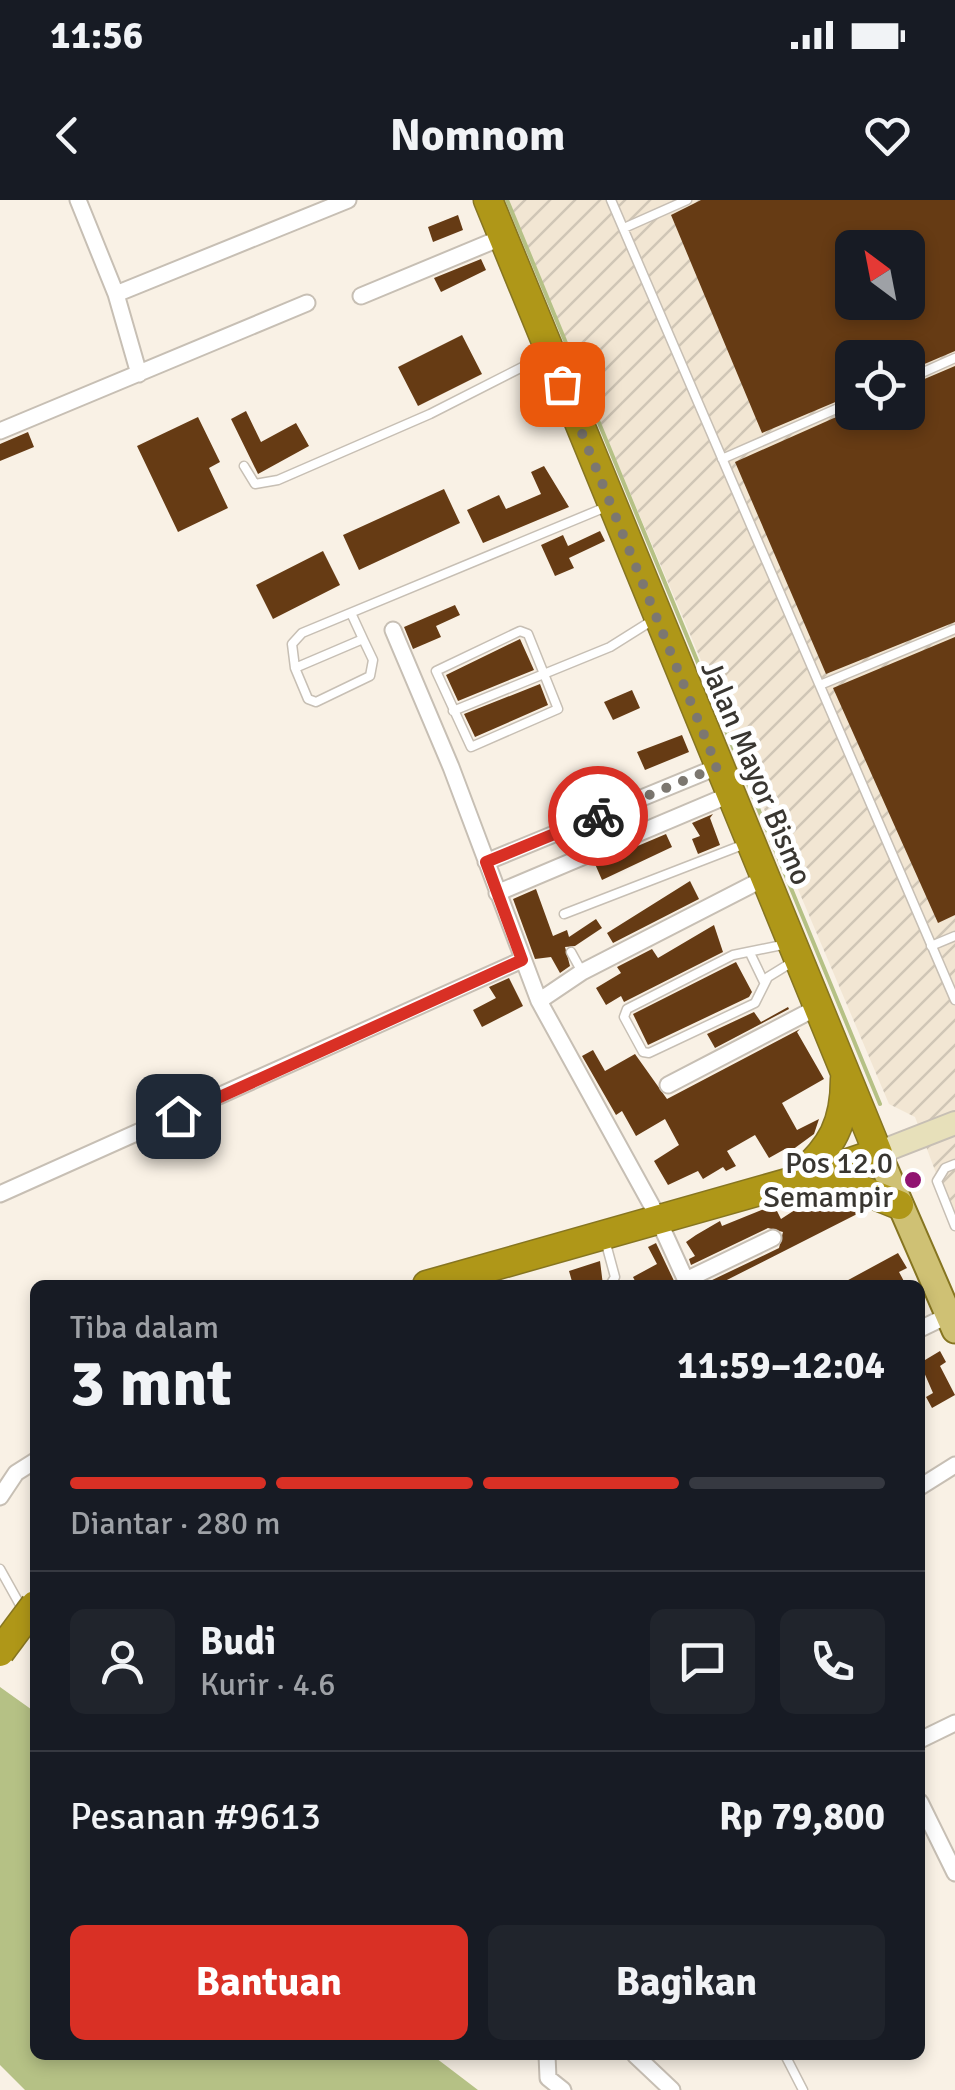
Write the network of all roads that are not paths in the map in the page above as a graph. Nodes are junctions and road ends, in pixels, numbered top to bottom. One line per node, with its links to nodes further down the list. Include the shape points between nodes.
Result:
1 (78, 200): 8 (street)
2 (348, 200): 8 (street)
3 (488, 200): 7 (highway, Jalan Mayor Bismo)
4 (610, 200): 6 (lane)
5 (687, 200): 6 (lane)
6 (624, 228): 17 (lane)
7 (503, 237): 9 (street); 11 (highway, Jalan Mayor Bismo)
8 (116, 294): 14 (street)
9 (361, 296)
10 (308, 303): 14 (street)
11 (550, 354): 18 (lane, via 278,480 255,484); 19 (highway, Jalan Mayor Bismo)
12 (955, 358): 13 (lane)
13 (925, 371)
14 (138, 374): 16 (street)
15 (835, 409): 17 (lane)
16 (0, 431)
17 (722, 459): 27 (lane)
18 (244, 466)
19 (610, 506): 20 (lane); 21 (highway, Jalan Mayor Bismo)
20 (351, 613): 24 (lane); 25 (lane, via 302,634 292,644)
21 (657, 618): 26 (lane, via 610,647); 29 (highway, Jalan Mayor Bismo)
22 (955, 629): 27 (lane)
23 (393, 630): 32 (street)
24 (363, 640): 25 (lane); 25 (lane, via 374,671 316,702 308,699)
25 (295, 668)
26 (546, 672): 28 (lane); 28 (lane, via 558,709 477,747); 28 (lane, via 528,634 520,631 436,671)
27 (820, 685): 37 (lane)
28 (453, 712)
29 (717, 767): 30 (highway, Jalan Mayor Bismo); 32 (street)
30 (729, 795): 31 (highway, Jalan Mayor Bismo); 34 (street)
31 (749, 842): 33 (highway, Jalan Mayor Bismo); 35 (lane)
32 (486, 862): 34 (street)
33 (765, 878): 38 (highway, Jalan Mayor Bismo); 42 (street)
34 (497, 893): 41 (street)
35 (564, 914)
36 (955, 936): 37 (lane)
37 (931, 946): 45 (lane)
38 (794, 951): 40 (lane); 43 (lane); 46 (highway, Jalan Mayor Bismo)
39 (572, 952): 42 (lane)
40 (750, 954): 43 (lane); 43 (lane, via 718,963 624,1017 643,1052 650,1053 751,1005)
41 (522, 960): 44 (street); 53 (street)
42 (582, 972): 44 (street)
43 (764, 982)
44 (539, 1000): 55 (street)
45 (955, 1000)
46 (818, 1007): 47 (highway, Jalan Mayor Bismo); 48 (street)
47 (845, 1072): 50 (highway, Jalan Mayor Bismo); 52 (highway, via 837,1134)
48 (668, 1085)
49 (955, 1123): 50 (main road)
50 (878, 1153): 52 (highway); 54 (main road, Jalan Mayor Bismo)
51 (955, 1164): 56 (lane, via 937,1180)
52 (791, 1182): 54 (highway, via 842,1182); 55 (highway)
53 (0, 1194)
54 (899, 1204): 63 (main road, Jalan Mayor Bismo)
55 (658, 1220): 57 (highway); 61 (street)
56 (955, 1226)
57 (604, 1236): 59 (highway); 60 (lane)
58 (774, 1238): 62 (street)
59 (445, 1280)
60 (613, 1280)
61 (686, 1280)
62 (693, 1280)
63 (952, 1322): 64 (street)
64 (925, 1328)
65 (30, 1464): 68 (street)
66 (955, 1465): 67 (street)
67 (925, 1484)
68 (0, 1496)
69 (0, 1569): 71 (lane, via 15,1602)
70 (30, 1611): 72 (highway, bridge)
71 (30, 1614)
72 (0, 1652)
73 (955, 1722): 74 (street)
74 (925, 1737)
75 (925, 1812): 76 (street)
76 (955, 1873)
77 (547, 2060): 80 (street, via 548,2078)
78 (640, 2060): 81 (street)
79 (788, 2060): 82 (lane)
80 (563, 2090)
81 (672, 2090)
82 (803, 2090)

